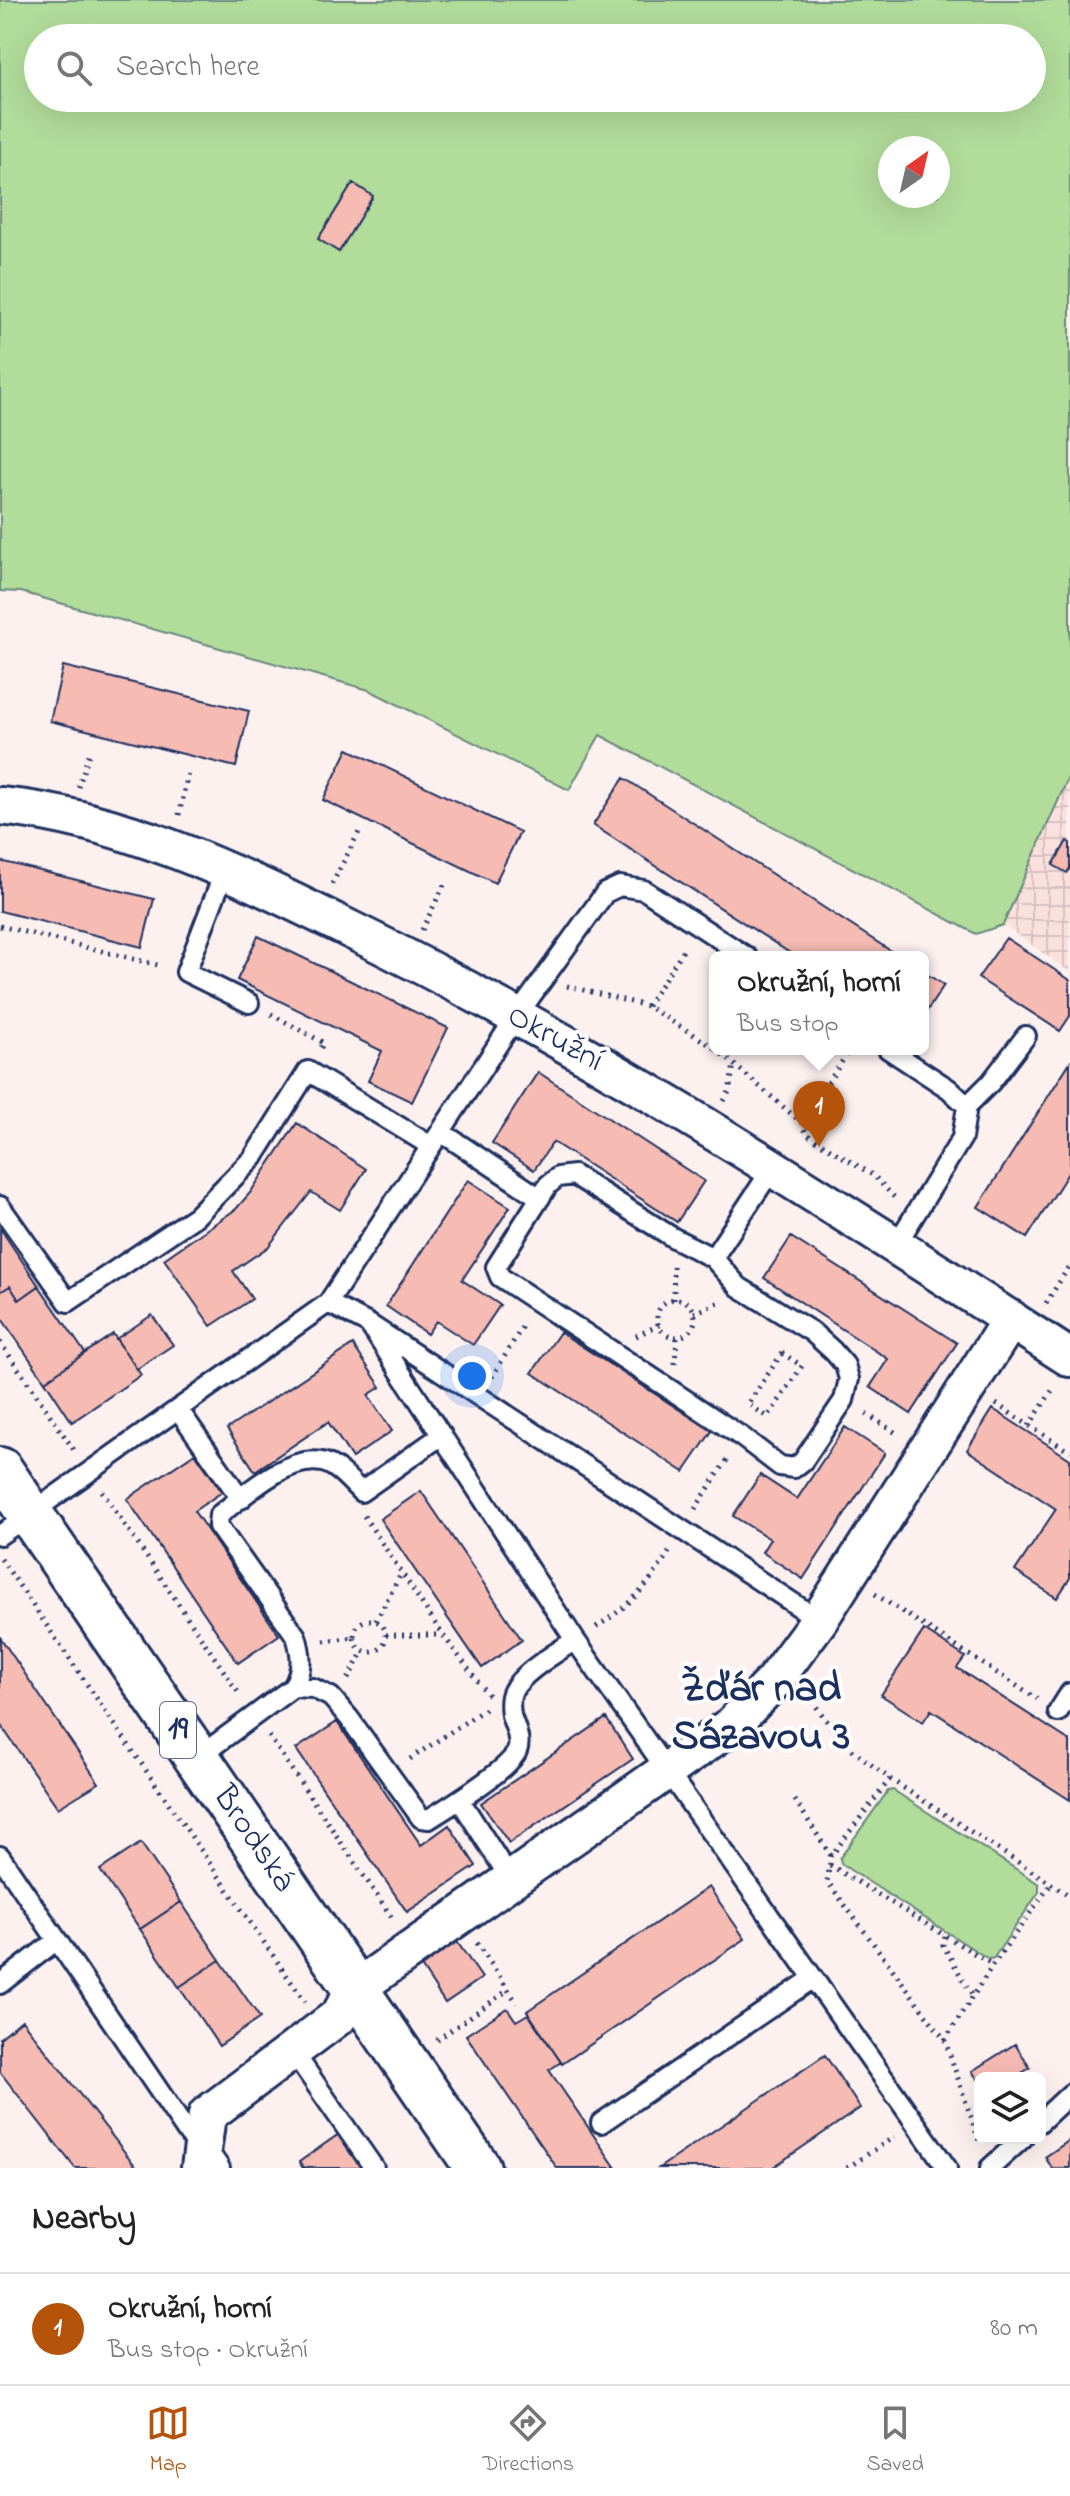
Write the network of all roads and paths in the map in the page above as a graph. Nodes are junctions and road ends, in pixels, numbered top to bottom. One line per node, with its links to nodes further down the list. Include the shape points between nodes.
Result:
1 (90, 751): 3 (path)
2 (188, 773): 5 (path)
3 (75, 796)
4 (0, 806): 7 (street, Okružní, via 94,822)
5 (176, 827)
6 (359, 832): 8 (path)
7 (225, 870): 14 (lane); 18 (street, Okružní)
8 (333, 881)
9 (446, 881): 12 (path)
10 (699, 925): 13 (lane); 15 (lane, via 644,890 620,886 605,893); 17 (path)
11 (0, 926): 14 (path)
12 (423, 927)
13 (738, 951)
14 (186, 972): 16 (lane)
15 (544, 981): 17 (path); 18 (lane)
16 (249, 1003): 24 (path, via 324,1043)
17 (647, 1006): 20 (path)
18 (516, 1017): 27 (lane); 28 (street, Okružní)
19 (1026, 1036): 25 (lane)
20 (709, 1045)
21 (729, 1055): 26 (path)
22 (846, 1055): 26 (path)
23 (897, 1055): 25 (lane)
24 (308, 1071): 27 (lane); 30 (lane, via 253,1158 196,1216 68,1302)
25 (967, 1106): 31 (lane, via 962,1138)
26 (802, 1123): 31 (path, via 806,1134 874,1176)
27 (436, 1139): 29 (lane); 35 (lane)
28 (772, 1169): 31 (street, Okružní); 32 (lane)
29 (540, 1198): 32 (lane, via 558,1177 574,1175); 36 (lane, via 496,1267 500,1277)
30 (0, 1206)
31 (904, 1231): 38 (street, Okružní)
32 (713, 1258): 43 (lane, via 739,1287 833,1351 849,1379)
33 (1070, 1265): 34 (path)
34 (1046, 1302)
35 (328, 1303): 39 (lane); 44 (lane)
36 (537, 1303): 42 (path); 47 (lane)
37 (688, 1304): 37 (path, via 668,1301 660,1309 657,1320 666,1334 689,1332 694,1313)
38 (1011, 1319): 41 (street, Okružní); 48 (street)
39 (369, 1324): 42 (lane); 46 (lane)
40 (0, 1342): 51 (path)
41 (1066, 1367): 49 (path, via 1029,1426)
42 (480, 1396): 55 (lane)
43 (844, 1400): 47 (lane, via 794,1468 780,1466); 48 (path)
44 (178, 1409): 51 (lane); 53 (lane)
45 (759, 1412): 45 (path, via 748,1404 782,1353 802,1366 768,1417)
46 (442, 1435): 52 (lane); 63 (lane)
47 (742, 1437): 55 (path)
48 (926, 1452): 58 (street)
49 (1070, 1452)
50 (0, 1470): 54 (main road, Brodská / 19)
51 (89, 1472): 54 (lane); 68 (path)
52 (361, 1492): 53 (lane, via 324,1462 305,1462 276,1472); 57 (path, via 360,1510)
53 (241, 1499): 65 (lane, via 219,1515 218,1526 296,1636 302,1656)
54 (15, 1525): 69 (main road, Brodská / 19)
55 (682, 1529): 59 (lane); 63 (path, via 651,1581 620,1612)
56 (0, 1558): 92 (path)
57 (402, 1572): 60 (path); 62 (path)
58 (847, 1576): 59 (street); 67 (path)
59 (819, 1620): 64 (street)
60 (376, 1621): 61 (path); 61 (path, via 359,1625 354,1632 357,1645 376,1651)
61 (386, 1635): 62 (path)
62 (443, 1635): 71 (path, via 496,1702)
63 (575, 1640): 70 (lane); 73 (lane, via 513,1691 510,1706 518,1750)
64 (785, 1666): 70 (street, via 732,1725); 72 (path, via 843,1743)
65 (293, 1687): 68 (lane); 71 (lane, via 313,1688 331,1697)
66 (1070, 1693): 67 (lane)
67 (1058, 1712)
68 (256, 1717): 69 (lane); 84 (path)
69 (197, 1758): 88 (main road, Brodská / 19)
70 (667, 1771): 78 (street); 86 (lane)
71 (389, 1774): 73 (lane, via 421,1818 429,1819)
72 (890, 1779): 76 (path); 79 (path)
73 (460, 1800): 78 (lane)
74 (795, 1800): 76 (path)
75 (0, 1856): 83 (lane)
76 (831, 1856): 77 (path)
77 (830, 1865): 82 (path); 93 (path, via 827,1881)
78 (511, 1880): 81 (street)
79 (1051, 1884): 80 (path); 85 (path)
80 (1070, 1896)
81 (459, 1916): 84 (street); 89 (path)
82 (945, 1936): 85 (path); 90 (path, via 943,1945)
83 (57, 1940): 87 (lane); 101 (lane)
84 (413, 1948): 88 (street)
85 (993, 1965): 90 (path)
86 (812, 1979): 98 (lane); 99 (lane)
87 (0, 1984)
88 (355, 1989): 92 (street, via 339,2016); 104 (main road, Brodská / 19)
89 (508, 1990): 91 (path); 94 (path)
90 (973, 1997): 93 (path)
91 (517, 2003)
92 (323, 2028): 95 (street)
93 (945, 2040): 102 (path)
94 (426, 2048)
95 (292, 2050): 101 (street, via 207,2115); 103 (lane)
96 (1070, 2094): 97 (lane)
97 (1046, 2116)
98 (601, 2123)
99 (914, 2123): 105 (path); 106 (lane)
100 (1014, 2144): 102 (lane)
101 (208, 2160)
102 (987, 2161)
103 (374, 2168)
104 (478, 2168)
105 (847, 2168)
106 (947, 2168)

